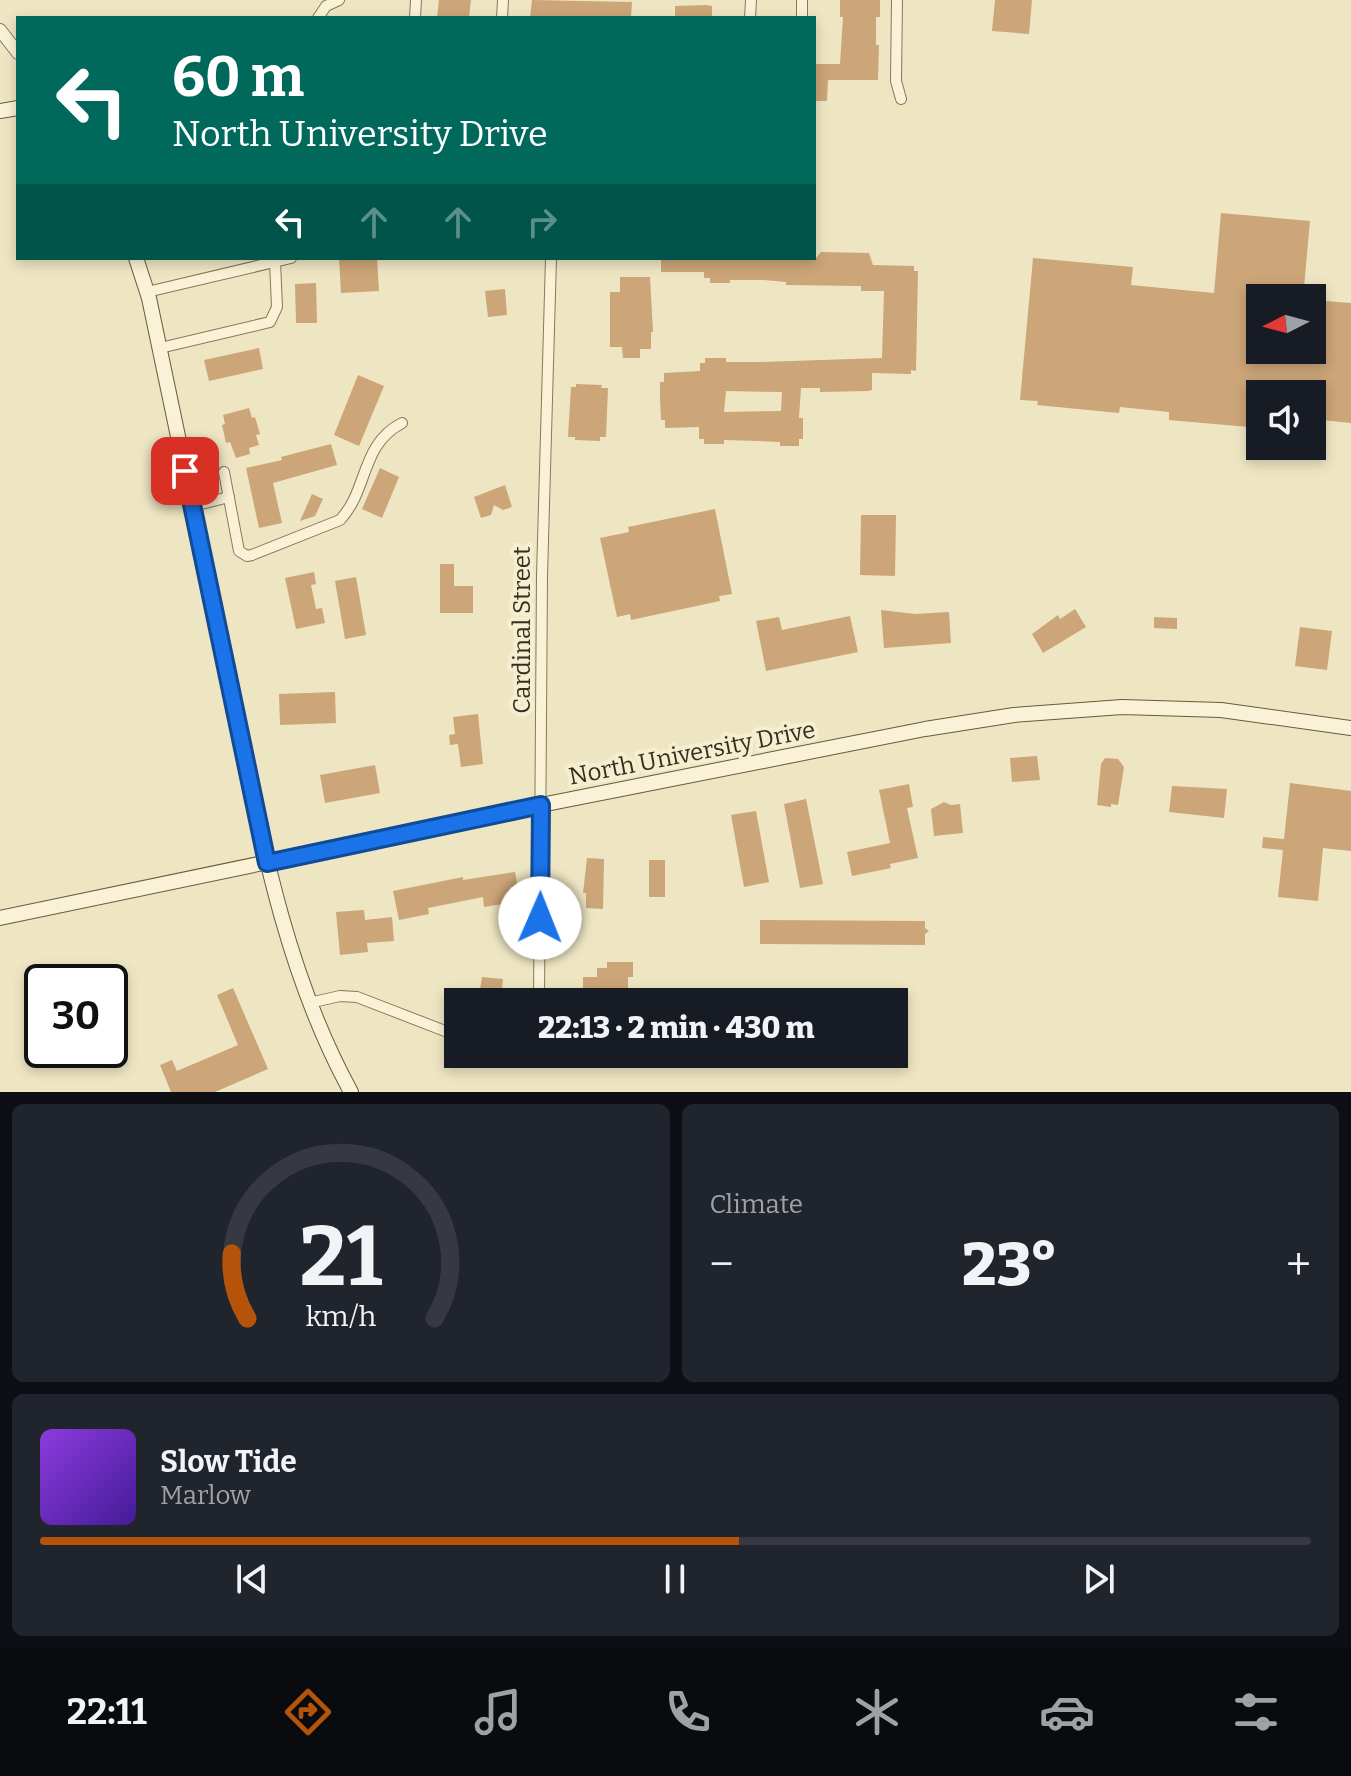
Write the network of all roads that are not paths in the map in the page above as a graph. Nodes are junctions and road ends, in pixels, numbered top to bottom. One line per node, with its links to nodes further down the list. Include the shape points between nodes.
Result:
1 (339, 0): 3 (street)
2 (897, 0): 6 (street, via 896,81)
3 (319, 16)
4 (0, 30): 5 (street)
5 (16, 50)
6 (901, 99)
7 (137, 260): 11 (main road)
8 (283, 260): 10 (street)
9 (551, 260): 18 (street, Cardinal Street)
10 (275, 262): 11 (street); 12 (street, via 277,307 270,322)
11 (147, 292): 12 (main road)
12 (160, 348): 16 (main road)
13 (402, 423): 15 (street, via 381,438 350,508 332,526 247,556 239,551)
14 (224, 472): 15 (street)
15 (229, 497): 16 (street)
16 (193, 506): 19 (main road)
17 (1351, 728): 18 (main road, North University Drive, via 1221,710 1047,711 925,729)
18 (541, 805): 19 (main road, North University Drive); 21 (street, Cardinal Street)
19 (267, 863): 20 (main road, North University Drive); 22 (main road)
20 (0, 918)
21 (539, 988)
22 (309, 1003): 23 (street, via 357,997); 24 (main road)
23 (444, 1031)
24 (351, 1092)

